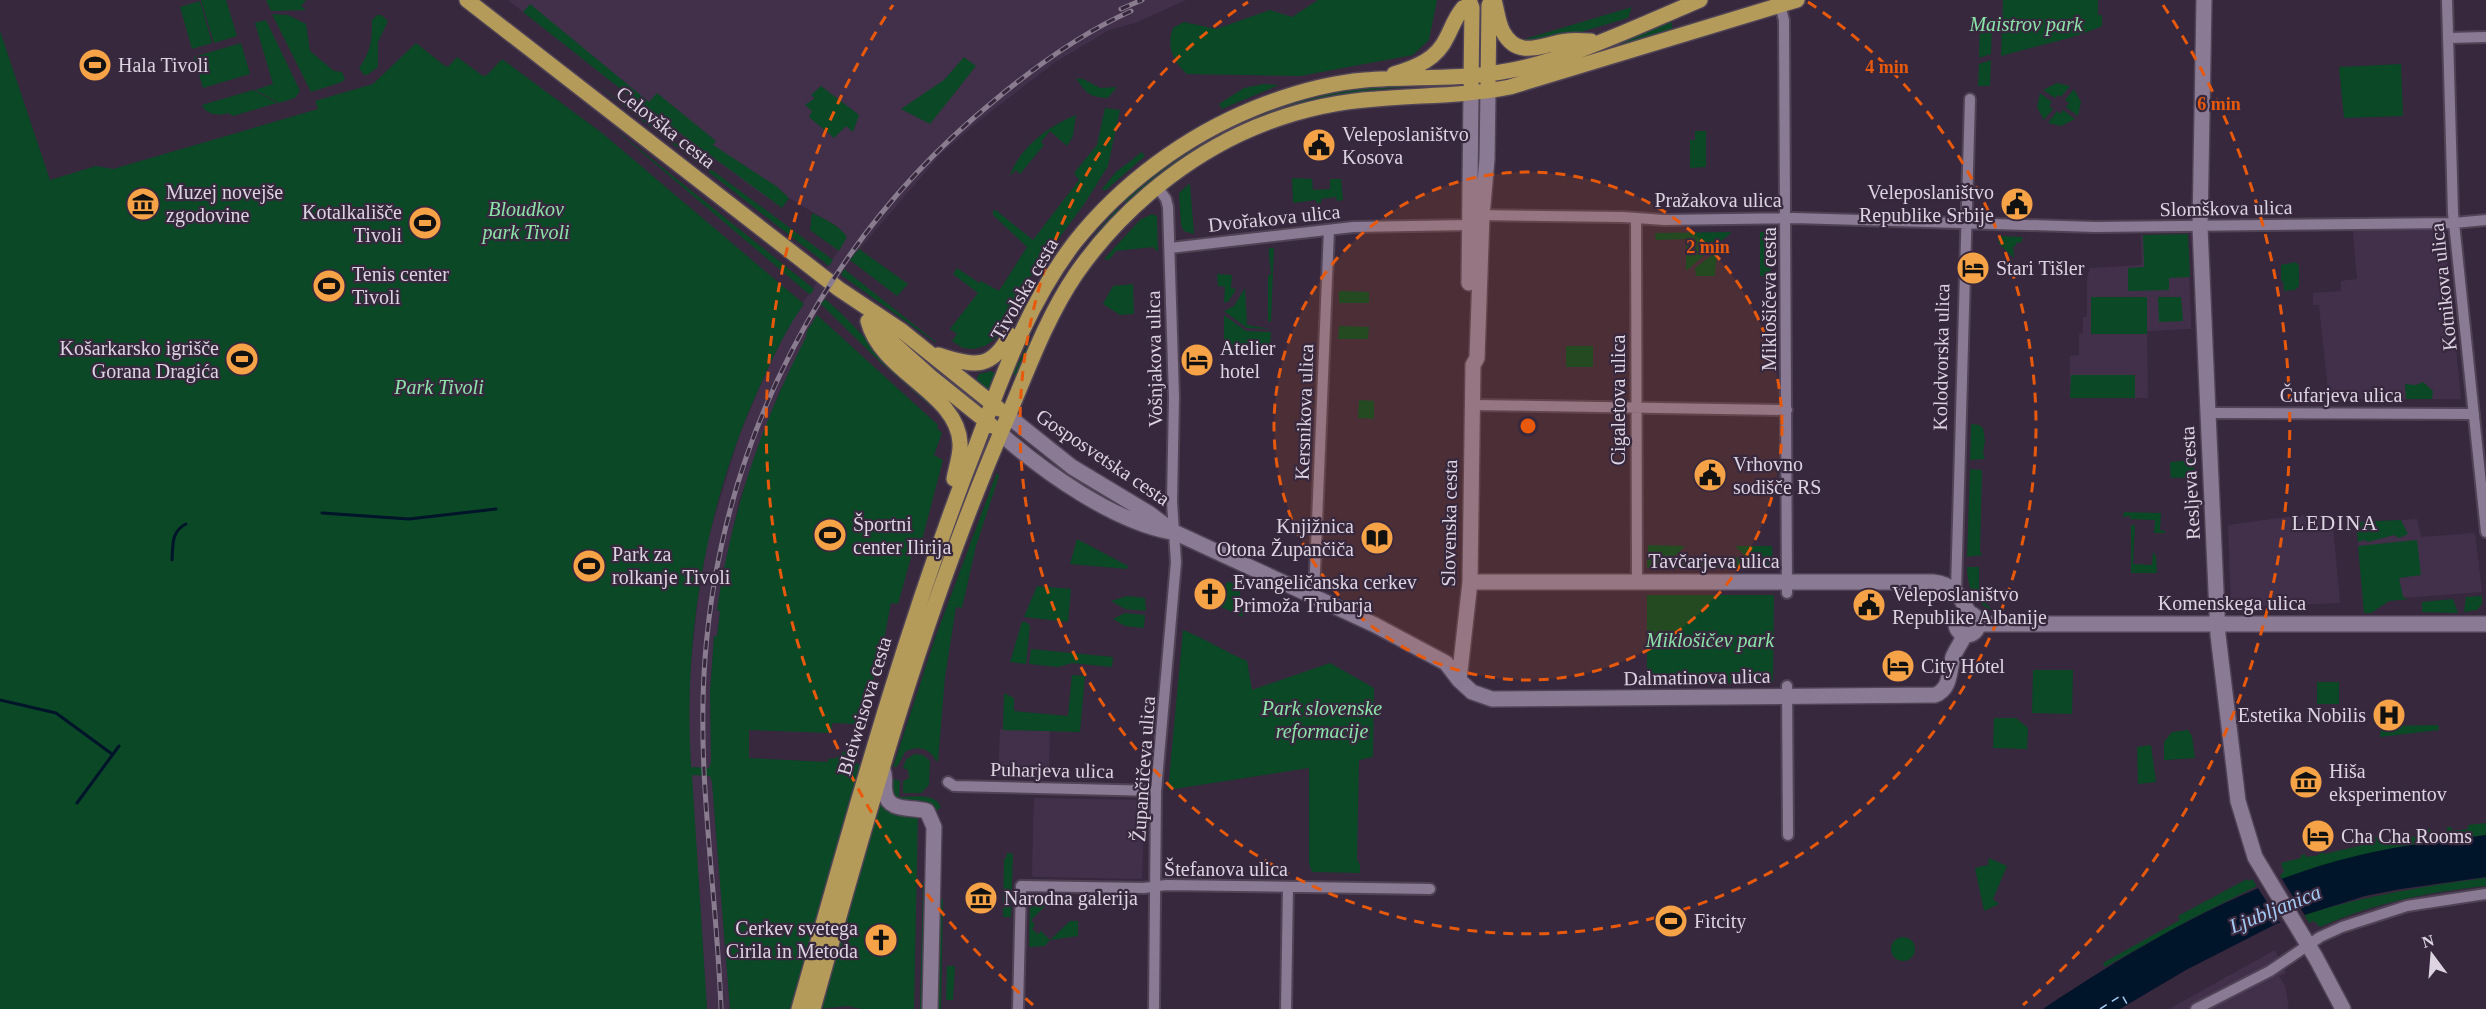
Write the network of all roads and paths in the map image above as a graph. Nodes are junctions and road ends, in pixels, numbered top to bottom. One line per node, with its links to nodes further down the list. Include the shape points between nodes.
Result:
1 (466, 0): 30 (main road, Celovška cesta)
2 (1489, 0): 13 (main road)
3 (1494, 0): 12 (main road, via 1502,31 1521,47 1538,49 1566,41)
4 (1700, 0): 12 (main road, Tivolska cesta)
5 (1797, 0): 9 (main road, Tivolska cesta)
6 (2204, 0): 27 (main road, Resljeva cesta)
7 (2446, 0): 10 (street, Kotnikova ulica)
8 (1466, 3): 14 (main road, via 1472,8); 15 (main road, via 1460,29 1448,53 1432,68); 16 (main road, via 1452,21 1443,46 1427,61)
9 (1779, 3): 17 (main road, Tivolska cesta, via 1538,80); 22 (street, Miklošičeva cesta, via 1784,20)
10 (2448, 38): 11 (street); 25 (street, Kotnikova ulica)
11 (2486, 38)
12 (1600, 41): 13 (main road, Tivolska cesta)
13 (1488, 74): 14 (main road, Tivolska cesta); 17 (main road)
14 (1472, 75): 15 (main road, Tivolska cesta); 18 (main road)
15 (1411, 78): 16 (main road, Tivolska cesta)
16 (1368, 80): 31 (main road, Tivolska cesta, via 1322,87 1260,106 1166,157 1139,177 1086,230 1050,279)
17 (1488, 92): 18 (main road, Tivolska cesta); 23 (main road, Slovenska cesta, via 1487,159)
18 (1471, 93): 20 (main road, Tivolska cesta, via 1360,100 1283,117 1217,146); 23 (main road, Slovenska cesta)
19 (1970, 99): 26 (street, Kolodvorska ulica)
20 (1158, 188): 29 (street, Vošnjakova ulica, via 1168,207); 40 (main road, Tivolska cesta, via 1114,226 1077,274 1048,323)
21 (1636, 218): 22 (street, Pražakova ulica); 23 (street, Pražakova ulica); 36 (street, Cigaletova ulica)
22 (1786, 218): 26 (street, Pražakova ulica); 37 (street, Miklošičeva cesta)
23 (1474, 219): 28 (street, Dvořakova ulica); 35 (main road, Slovenska cesta, via 1468,358 1473,366)
24 (2486, 220): 25 (street, Slomškova ulica)
25 (2454, 223): 27 (street, Slomškova ulica); 39 (street, Kotnikova ulica)
26 (1966, 224): 27 (street, Slomškova ulica); 49 (street, Kolodvorska ulica)
27 (2200, 227): 38 (main road, Resljeva cesta)
28 (1329, 230): 29 (street, Dvořakova ulica); 50 (street, Kersnikova ulica)
29 (1170, 248): 44 (street, Vošnjakova ulica)
30 (839, 289): 32 (main road, Celovška cesta); 33 (main road, Celovška cesta)
31 (1030, 317): 33 (main road, via 1014,327 1001,351 985,362 965,364); 34 (main road, Tivolska cesta)
32 (868, 321): 41 (main road, Celovška cesta); 43 (main road, via 884,354 933,396 957,428 959,456)
33 (930, 353): 34 (main road, Celovška cesta)
34 (992, 403): 40 (main road, Celovška cesta); 41 (main road, Tivolska cesta)
35 (1472, 405): 36 (street); 46 (main road, Slovenska cesta)
36 (1636, 407): 37 (street); 47 (street, Cigaletova ulica)
37 (1787, 410): 48 (street, Miklošičeva cesta)
38 (2208, 413): 39 (street, Čufarjeva ulica); 52 (main road, Resljeva cesta)
39 (2474, 414): 45 (street, Kotnikova ulica)
40 (1008, 417): 42 (main road, Tivolska cesta); 44 (main road, Gosposvetska cesta, via 1072,467)
41 (985, 420): 42 (main road, Celovška cesta); 43 (main road, Bleiweisova cesta)
42 (1001, 434): 44 (main road, Gosposvetska cesta, via 1041,467 1089,497 1150,528); 56 (main road, Bleiweisova cesta)
43 (944, 529): 56 (main road, Bleiweisova cesta, via 907,633)
44 (1174, 532): 50 (main road, Gosposvetska cesta); 58 (street, Župančičeva ulica, via 1176,572)
45 (2486, 532)
46 (1470, 582): 47 (main road, Tavčarjeva ulica); 54 (main road, Slovenska cesta)
47 (1636, 582): 48 (main road, Tavčarjeva ulica)
48 (1787, 587): 49 (main road, Tavčarjeva ulica, via 1925,581 1940,582)
49 (1956, 590): 51 (main road, Kolodvorska ulica)
50 (1314, 595): 54 (main road, Gosposvetska cesta, via 1441,659)
51 (1973, 619): 52 (main road, Komenskega ulica); 55 (main road, Dalmatinova ulica, via 1973,633 1965,634 1954,654 1941,693 1931,696)
52 (2217, 623): 53 (main road, Komenskega ulica); 64 (main road, Resljeva cesta, via 2238,801 2251,846)
53 (2486, 624)
54 (1459, 680): 55 (main road, Dalmatinova ulica, via 1472,692 1497,699)
55 (1787, 692): 59 (street)
56 (876, 773): 65 (main road, Bleiweisova cesta); 66 (main road, Bleiweisova cesta); 67 (main road, via 890,802 899,808 927,812 933,822)
57 (948, 782): 58 (street, Puharjeva ulica, via 954,786)
58 (1156, 790): 60 (street, Župančičeva ulica)
59 (1788, 835)
60 (1155, 887): 61 (street, Štefanova ulica); 68 (street, Štefanova ulica, via 1021,886); 69 (street, Župančičeva ulica)
61 (1288, 887): 62 (street, Štefanova ulica); 70 (street)
62 (1430, 889)
63 (2486, 894): 64 (street, via 2386,912 2342,927)
64 (2308, 945): 71 (street); 72 (main road, Resljeva cesta)
65 (799, 1009)
66 (813, 1009)
67 (930, 1009)
68 (1018, 1009)
69 (1154, 1009)
70 (1286, 1009)
71 (2196, 1009)
72 (2343, 1009)

